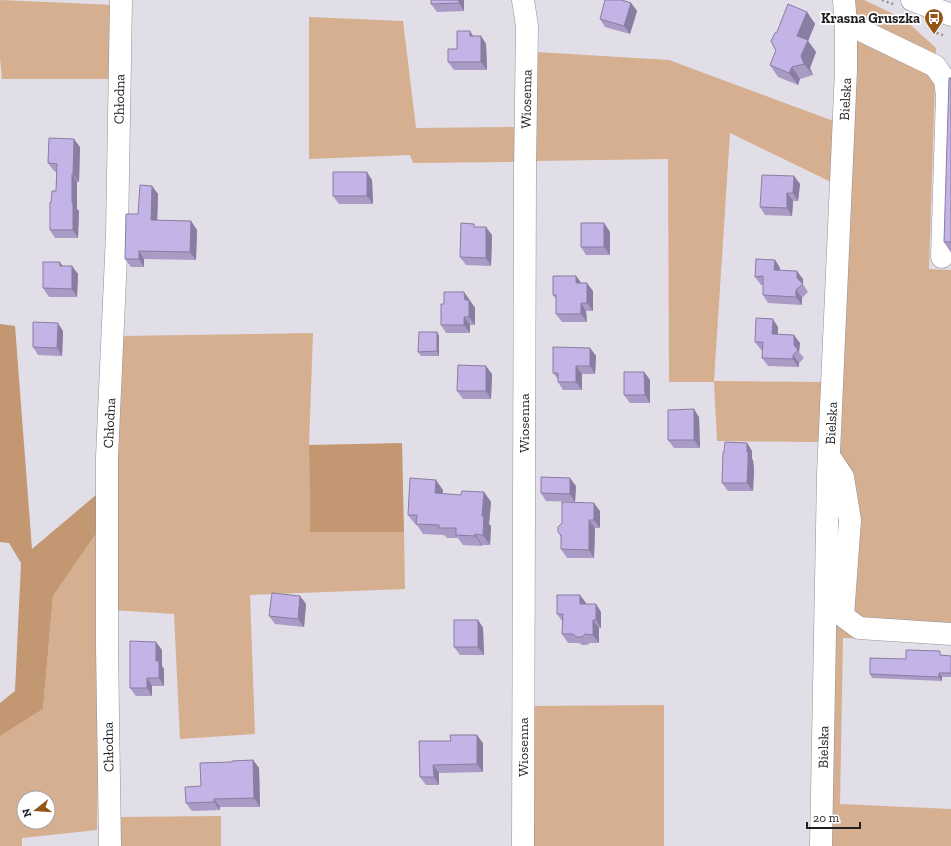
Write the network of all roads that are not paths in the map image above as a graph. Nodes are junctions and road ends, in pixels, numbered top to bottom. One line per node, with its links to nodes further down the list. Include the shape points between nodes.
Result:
1 (121, 0): 10 (street, Chłodna, via 117,234 107,456 106,646)
2 (523, 0): 11 (street, Wiosenna, via 527,26)
3 (844, 0): 6 (street, Bielska)
4 (912, 0): 5 (street)
5 (951, 15)
6 (846, 23): 7 (street, via 935,66 945,80 947,95); 8 (street, Bielska)
7 (942, 257)
8 (829, 456): 9 (street, via 843,477 850,520 843,616 859,628); 12 (street, Bielska)
9 (951, 634)
10 (110, 846)
11 (522, 846)
12 (821, 846)

